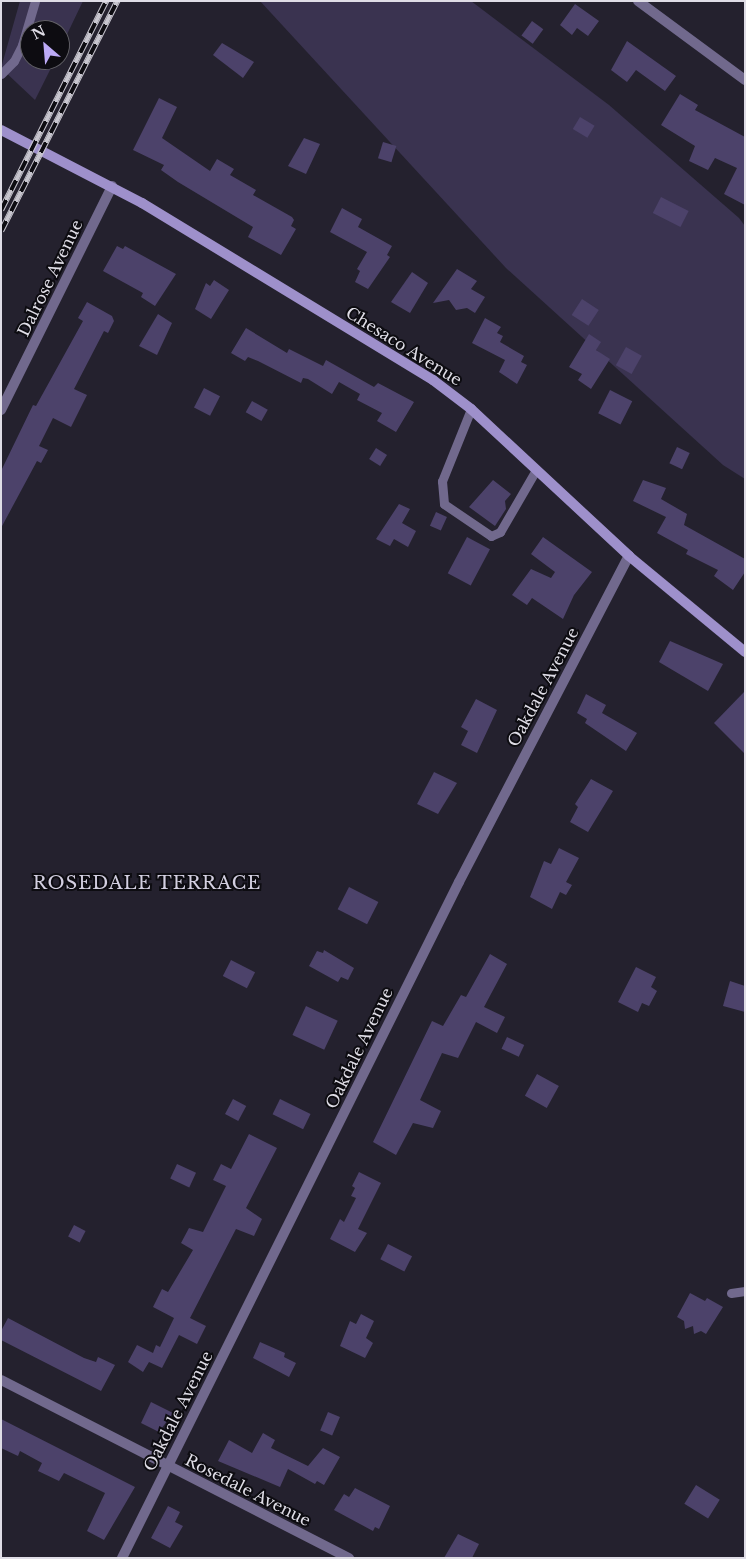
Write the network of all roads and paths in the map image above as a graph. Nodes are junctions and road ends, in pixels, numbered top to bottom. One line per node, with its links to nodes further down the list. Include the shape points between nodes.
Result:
1 (35, 1): 3 (lane, via 22,45 14,61)
2 (638, 1): 4 (street)
3 (1, 74)
4 (745, 80)
5 (1, 130): 6 (street, Chesaco Avenue)
6 (112, 186): 7 (street, Chesaco Avenue, via 401,360); 8 (street, Dalrose Avenue)
7 (471, 409): 9 (street, Chesaco Avenue); 9 (lane, via 442,481 444,504 491,536 500,532)
8 (1, 410)
9 (536, 470): 10 (street, Chesaco Avenue)
10 (629, 556): 11 (street, Chesaco Avenue); 15 (street, Oakdale Avenue, via 459,882)
11 (745, 652)
12 (745, 1291): 13 (lane)
13 (731, 1293)
14 (1, 1380): 15 (street, Rosedale Avenue)
15 (167, 1466): 16 (street, Oakdale Avenue); 17 (street, Rosedale Avenue)
16 (122, 1558)
17 (349, 1558)

